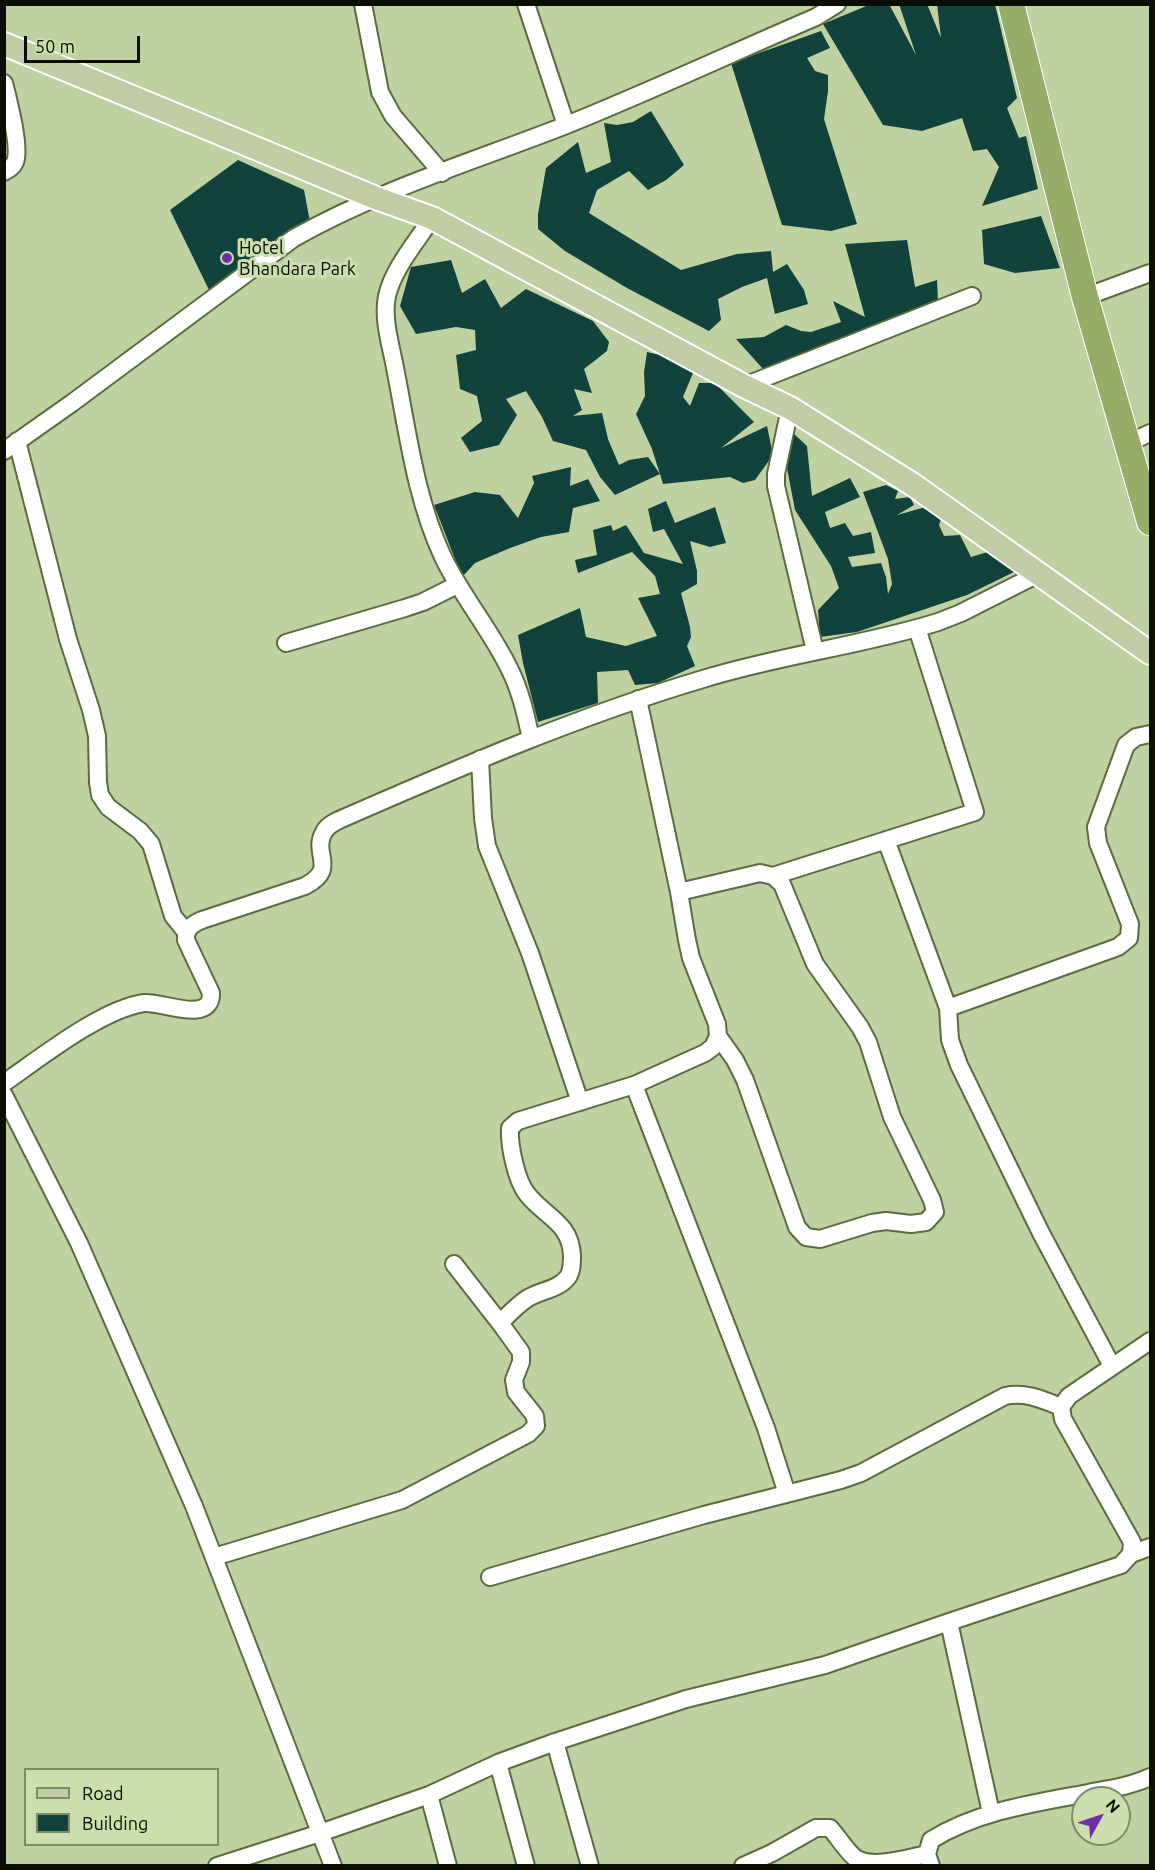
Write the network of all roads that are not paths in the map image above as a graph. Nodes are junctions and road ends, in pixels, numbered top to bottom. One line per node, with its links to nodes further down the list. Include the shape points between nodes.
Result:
1 (363, 4): 10 (street, via 380,92 393,116)
2 (526, 4): 8 (street)
3 (837, 4): 5 (street)
4 (1011, 4): 15 (highway)
5 (814, 11): 8 (street)
6 (4, 44): 11 (main road)
7 (4, 83): 9 (street, via 14,125 16,156)
8 (566, 125): 10 (street)
9 (4, 171)
10 (442, 173): 11 (street)
11 (376, 198): 12 (main road); 20 (street, via 294,238)
12 (432, 218): 16 (main road); 23 (street, via 392,280 386,310 425,506 433,534)
13 (1150, 273): 15 (street)
14 (972, 296): 16 (street)
15 (1085, 297): 19 (highway)
16 (744, 386): 17 (main road)
17 (790, 408): 22 (main road, via 912,484); 26 (street, via 776,486)
18 (1150, 433): 19 (street)
19 (1126, 444): 21 (highway)
20 (11, 446): 35 (street, via 91,710 100,795 108,807 151,844 173,916)
21 (1150, 522)
22 (1038, 574): 24 (street, via 961,613); 27 (main road)
23 (457, 585): 25 (street, via 423,602); 30 (street, via 510,669)
24 (917, 628): 26 (street); 32 (street, via 975,812)
25 (286, 643)
26 (815, 651): 28 (street)
27 (1150, 653)
28 (638, 699): 30 (street); 34 (street)
29 (1150, 734): 36 (street, via 1136,737 1126,746 1096,827 1098,843 1130,924 1129,938 1118,947)
30 (531, 739): 31 (street)
31 (480, 759): 35 (street, via 331,825 321,838 322,871 312,882 202,920); 41 (street, via 487,846 530,953)
32 (886, 840): 33 (street); 36 (street)
33 (773, 876): 34 (street, via 760,873); 37 (street, via 782,884 815,964 868,1042 892,1117 935,1212 926,1222 886,1221 820,1239 806,1237 797,1227 745,1080)
34 (679, 892): 37 (street, via 689,949)
35 (186, 932): 38 (street, via 189,949 211,993 206,1006 195,1011 156,1003 125,1008 97,1021)
36 (948, 1008): 45 (street, via 950,1040 959,1065 1041,1233)
37 (718, 1036): 39 (street, via 705,1053)
38 (4, 1083)
39 (634, 1085): 41 (street); 47 (street, via 766,1428)
40 (4, 1095): 50 (street, via 79,1243)
41 (580, 1102): 43 (street, via 518,1121 510,1128 509,1141 520,1182 527,1194 564,1228 571,1242 572,1259 570,1275 560,1285 530,1297)
42 (454, 1264): 43 (street)
43 (500, 1323): 50 (street, via 521,1352 514,1380 516,1392 535,1416 536,1426 528,1434 402,1500)
44 (1150, 1341): 45 (street)
45 (1112, 1366): 46 (street, via 1069,1396)
46 (1061, 1407): 47 (street, via 1031,1395 1005,1396 861,1473); 49 (street, via 1063,1419 1132,1542)
47 (787, 1494): 51 (street)
48 (1150, 1547): 49 (street)
49 (1131, 1554): 52 (street, via 1121,1565)
50 (214, 1557): 58 (street)
51 (490, 1577)
52 (949, 1622): 53 (street, via 825,1665 686,1699); 57 (street)
53 (555, 1742): 54 (street); 64 (street)
54 (498, 1763): 56 (street); 63 (street)
55 (1150, 1777): 57 (street, via 1120,1787)
56 (429, 1795): 58 (street); 62 (street)
57 (991, 1813): 59 (street, via 931,1840)
58 (320, 1833): 60 (street); 61 (street)
59 (929, 1860): 65 (street, via 868,1863 855,1857 830,1828 816,1828)
60 (217, 1866)
61 (333, 1866)
62 (448, 1866)
63 (526, 1866)
64 (590, 1866)
65 (743, 1866)

